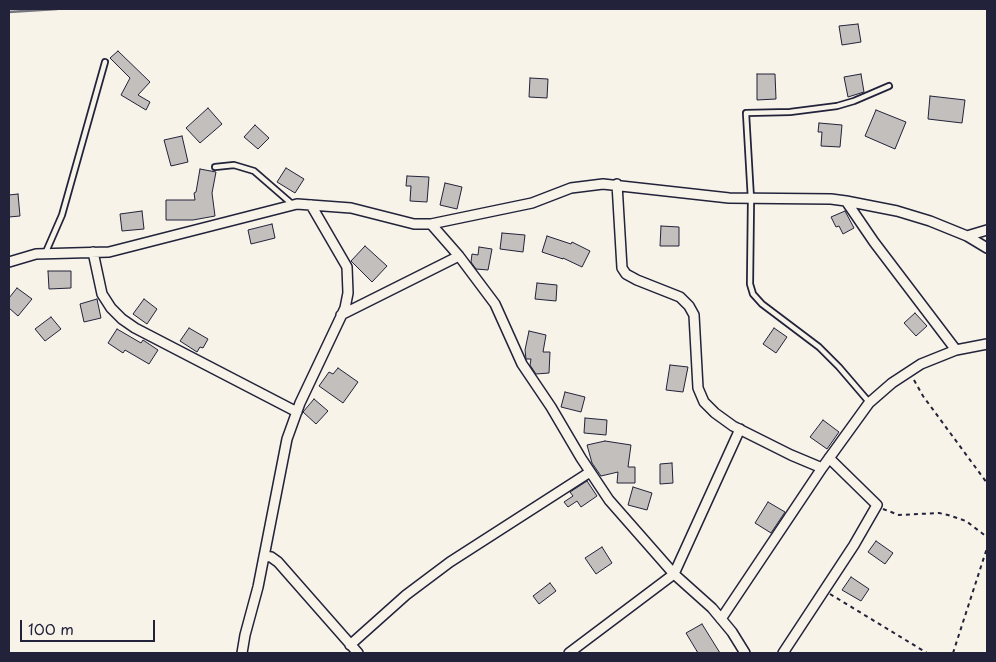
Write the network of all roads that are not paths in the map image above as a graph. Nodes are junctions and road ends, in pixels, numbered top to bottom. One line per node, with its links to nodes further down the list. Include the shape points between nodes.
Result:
1 (105, 62): 14 (lane, via 62,215)
2 (889, 86): 5 (lane, via 854,102 836,106 746,113)
3 (215, 167): 7 (lane, via 234,165 254,171)
4 (617, 184): 5 (street); 9 (street, via 571,188 532,203); 22 (street, via 622,268 626,274 680,297 690,306 694,315 698,388 704,402)
5 (751, 199): 6 (street); 20 (lane, via 750,284 753,294 819,347)
6 (846, 201): 11 (street, via 916,216); 19 (street)
7 (293, 205): 8 (street); 13 (street, via 109,252)
8 (311, 205): 9 (street, via 351,208 414,224); 17 (street, via 347,266 348,293)
9 (431, 224): 15 (street)
10 (987, 230): 11 (street)
11 (968, 236): 12 (street)
12 (987, 248)
13 (93, 252): 14 (street); 21 (street, via 102,294 122,319)
14 (45, 254): 16 (street)
15 (459, 256): 17 (street); 25 (street, via 495,304 522,364)
16 (9, 262)
17 (342, 315): 21 (street)
18 (987, 344): 19 (street)
19 (956, 350): 20 (street, via 908,372)
20 (869, 403): 23 (street)
21 (297, 412): 26 (street, via 288,439)
22 (740, 429): 24 (street); 27 (street)
23 (828, 458): 24 (street); 34 (street, via 877,505)
24 (822, 468): 28 (street)
25 (590, 472): 27 (street, via 608,500); 29 (street, via 450,562 406,595)
26 (264, 556): 29 (street, via 278,562); 30 (street)
27 (674, 574): 28 (street); 32 (street)
28 (721, 619): 33 (street)
29 (350, 645): 31 (street)
30 (242, 653)
31 (358, 653)
32 (569, 653)
33 (745, 653)
34 (782, 653)

